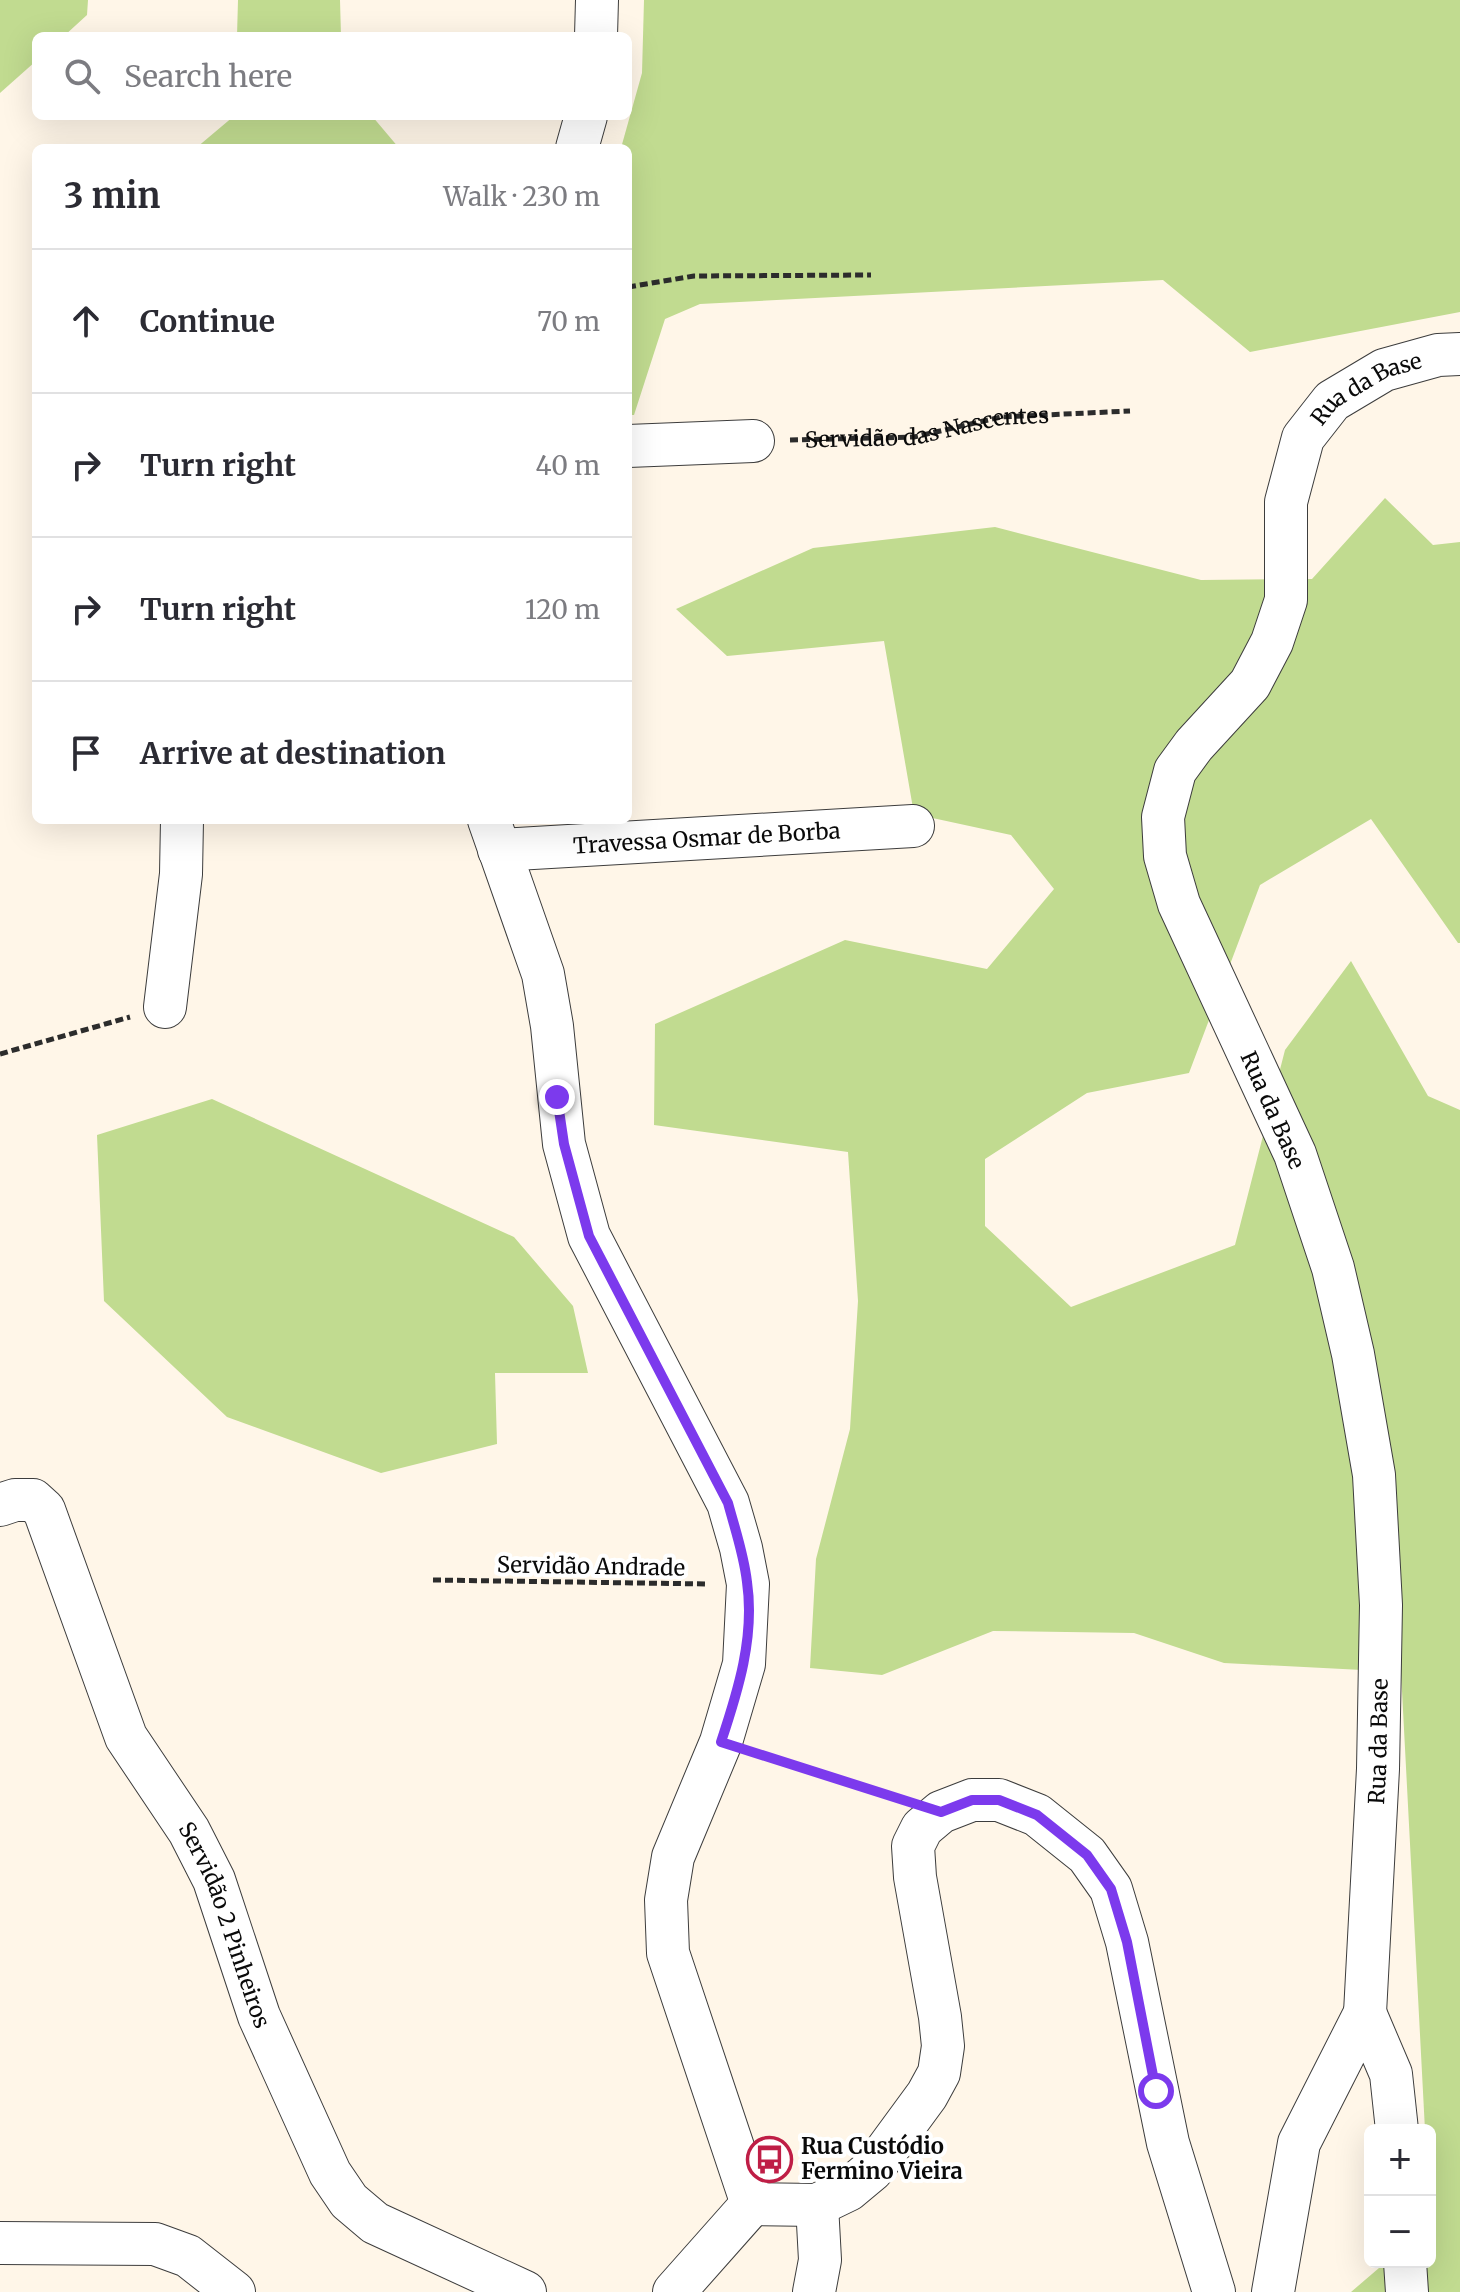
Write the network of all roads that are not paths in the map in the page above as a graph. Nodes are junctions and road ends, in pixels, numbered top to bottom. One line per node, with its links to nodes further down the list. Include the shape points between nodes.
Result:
1 (597, 0): 2 (street)
2 (596, 32)
3 (585, 120): 4 (street)
4 (578, 144)
5 (1460, 354): 13 (street, Rua da Base, via 1384,370 1332,401 1303,438 1286,502 1286,600 1272,642 1250,684 1175,771 1163,817 1165,856 1179,904 1295,1154 1333,1268 1374,1475 1381,1605)
6 (753, 441): 7 (street)
7 (632, 446)
8 (182, 824): 11 (street)
9 (913, 826): 10 (street, Travessa Osmar de Borba)
10 (494, 835): 15 (street, via 543,974 564,1144 589,1236 728,1503 748,1584 744,1664 721,1742 673,1857 666,1900 668,1953)
11 (165, 1007)
12 (0, 1505): 22 (street, Servidão 2 Pinheiros, via 33,1500 44,1510 126,1737 189,1831 214,1880 259,2016 330,2173 349,2201 375,2223)
13 (1365, 2013): 14 (street, via 1391,2074); 26 (street, via 1299,2143)
14 (1396, 2124)
15 (752, 2204): 16 (street); 23 (street)
16 (817, 2205): 24 (street, via 820,2260); 25 (street, via 872,2170 939,2073 940,2017 913,1846 922,1828 941,1812 972,1800 999,1800 1037,1815 1087,1855 1111,1889 1127,1942 1168,2143)
17 (0, 2243): 19 (street, via 155,2244 188,2256)
18 (1405, 2268): 27 (street)
19 (234, 2292)
20 (241, 2292): 21 (street)
21 (250, 2292)
22 (525, 2292)
23 (674, 2292)
24 (814, 2292)
25 (1214, 2292)
26 (1273, 2292)
27 (1407, 2292)

